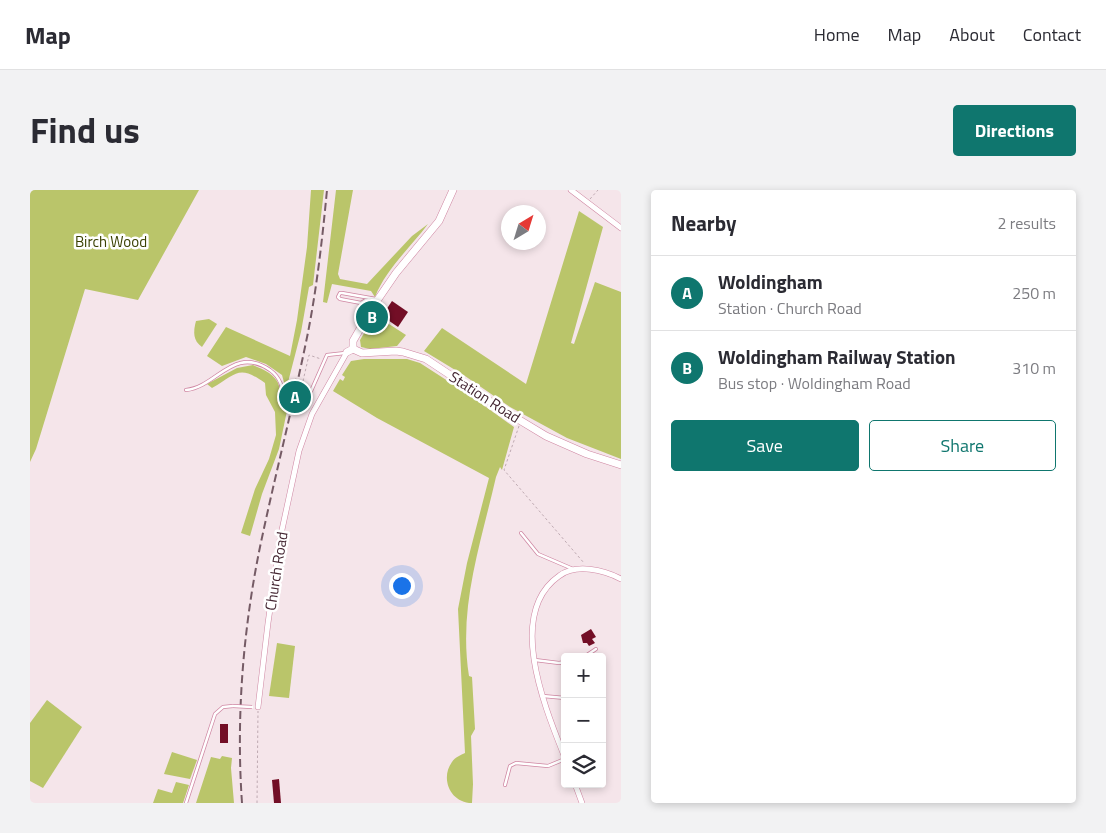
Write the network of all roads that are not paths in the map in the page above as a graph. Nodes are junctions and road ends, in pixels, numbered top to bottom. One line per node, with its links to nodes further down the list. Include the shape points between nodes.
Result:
1 (452, 190): 5 (street, via 439,221)
2 (571, 190): 3 (street)
3 (621, 228)
4 (369, 298): 4 (lane, via 361,303 338,296 342,293); 5 (lane)
5 (378, 300): 6 (street)
6 (350, 350): 9 (lane, via 329,354 324,360); 10 (street, Station Road, via 362,353 396,351 426,359 521,421 564,444); 20 (street, Church Road, via 312,414 299,451 280,539)
7 (186, 390): 8 (lane, via 194,389 238,364 252,362 275,373 282,384)
8 (283, 400)
9 (304, 407)
10 (621, 465)
11 (521, 533): 12 (lane, via 538,554)
12 (575, 569): 13 (street, via 603,572); 16 (street, via 553,580 539,597 532,631)
13 (621, 579)
14 (596, 649): 15 (lane)
15 (590, 653)
16 (535, 660): 17 (lane); 18 (street)
17 (561, 663)
18 (541, 696): 19 (lane); 21 (street)
19 (561, 698)
20 (255, 707): 25 (lane, bridge, via 223,707 215,714)
21 (561, 748)
22 (561, 761): 23 (lane, via 548,766 516,763 510,766)
23 (505, 785)
24 (576, 788): 26 (street)
25 (186, 803)
26 (582, 803)

